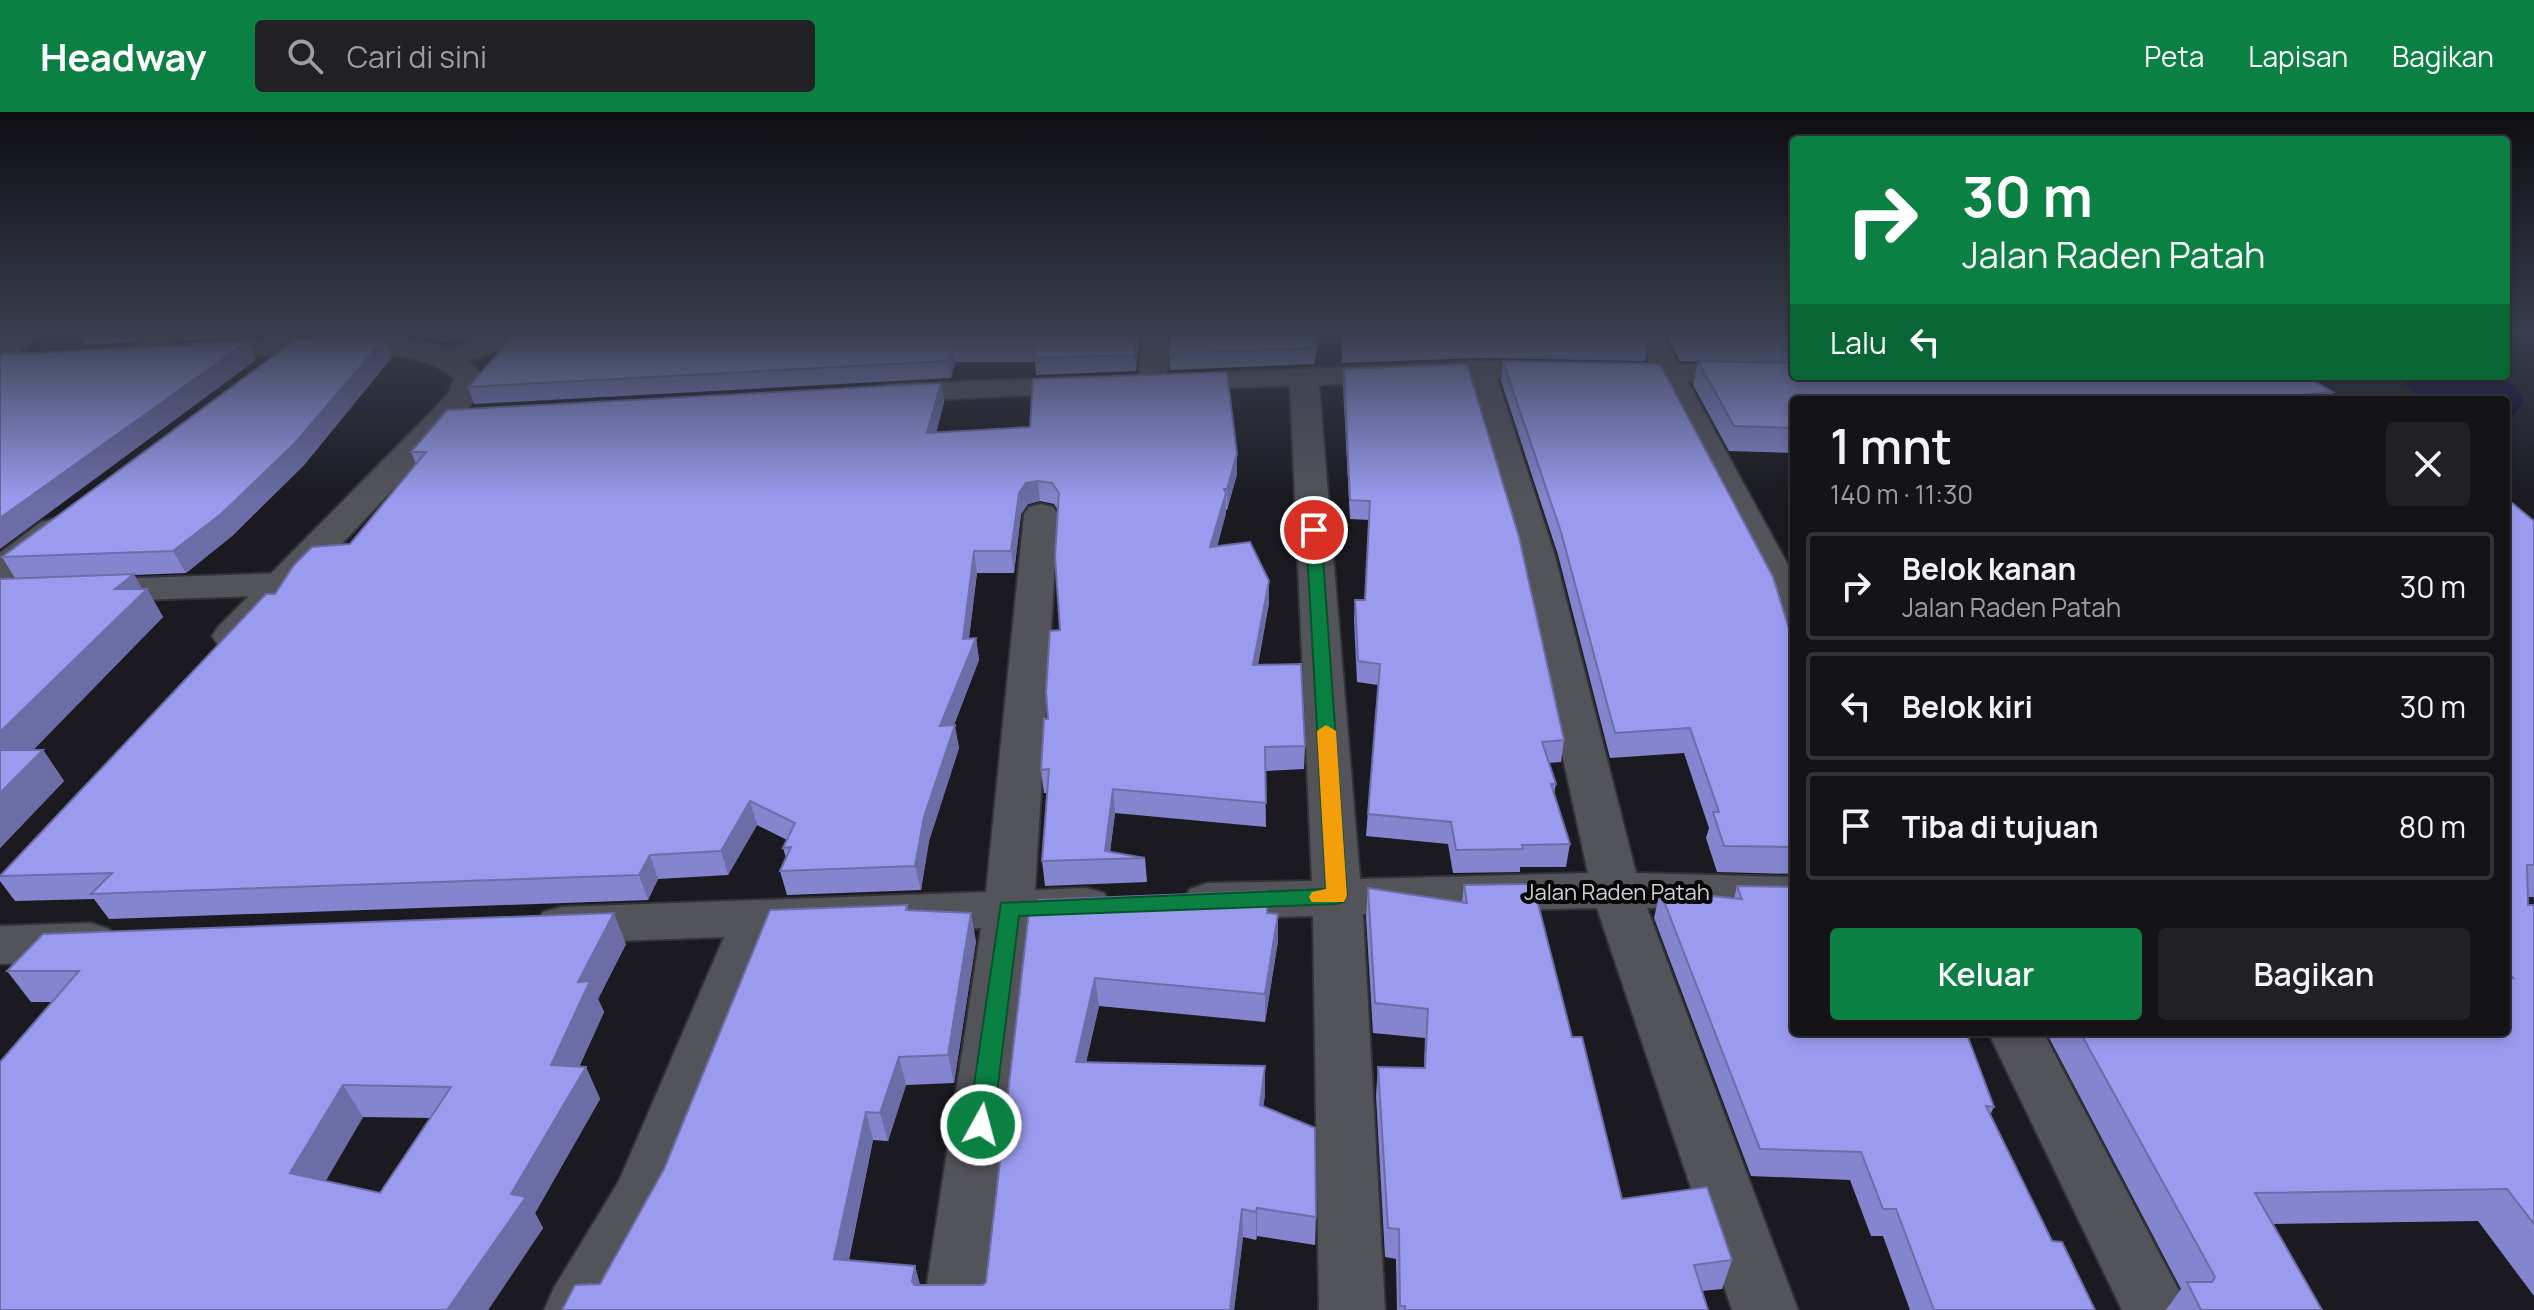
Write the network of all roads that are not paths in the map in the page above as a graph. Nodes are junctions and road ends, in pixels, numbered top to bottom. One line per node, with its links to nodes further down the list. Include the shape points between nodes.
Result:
1 (465, 388): 10 (street, via 459,417)
2 (1036, 388): 6 (street)
3 (1305, 388): 16 (street)
4 (1486, 388): 14 (street, via 1537,556)
5 (1675, 388): 12 (street)
6 (856, 394)
7 (74, 514): 9 (street)
8 (1041, 514): 17 (street)
9 (0, 570)
10 (282, 584): 11 (street); 13 (street)
11 (26, 593)
12 (1790, 603)
13 (207, 661)
14 (1616, 890): 15 (street, Jalan Raden Patah); 16 (street, Jalan Raden Patah); 26 (street)
15 (1790, 894)
16 (1337, 896): 17 (street, Jalan Raden Patah); 25 (street)
17 (1009, 909): 18 (street, Jalan Raden Patah); 24 (street)
18 (757, 918): 19 (street, Jalan Raden Patah); 23 (street, via 643,1196)
19 (520, 926)
20 (142, 940): 21 (street)
21 (0, 945)
22 (2017, 1036): 27 (street)
23 (577, 1310)
24 (956, 1310)
25 (1352, 1310)
26 (1765, 1310)
27 (2156, 1310)

